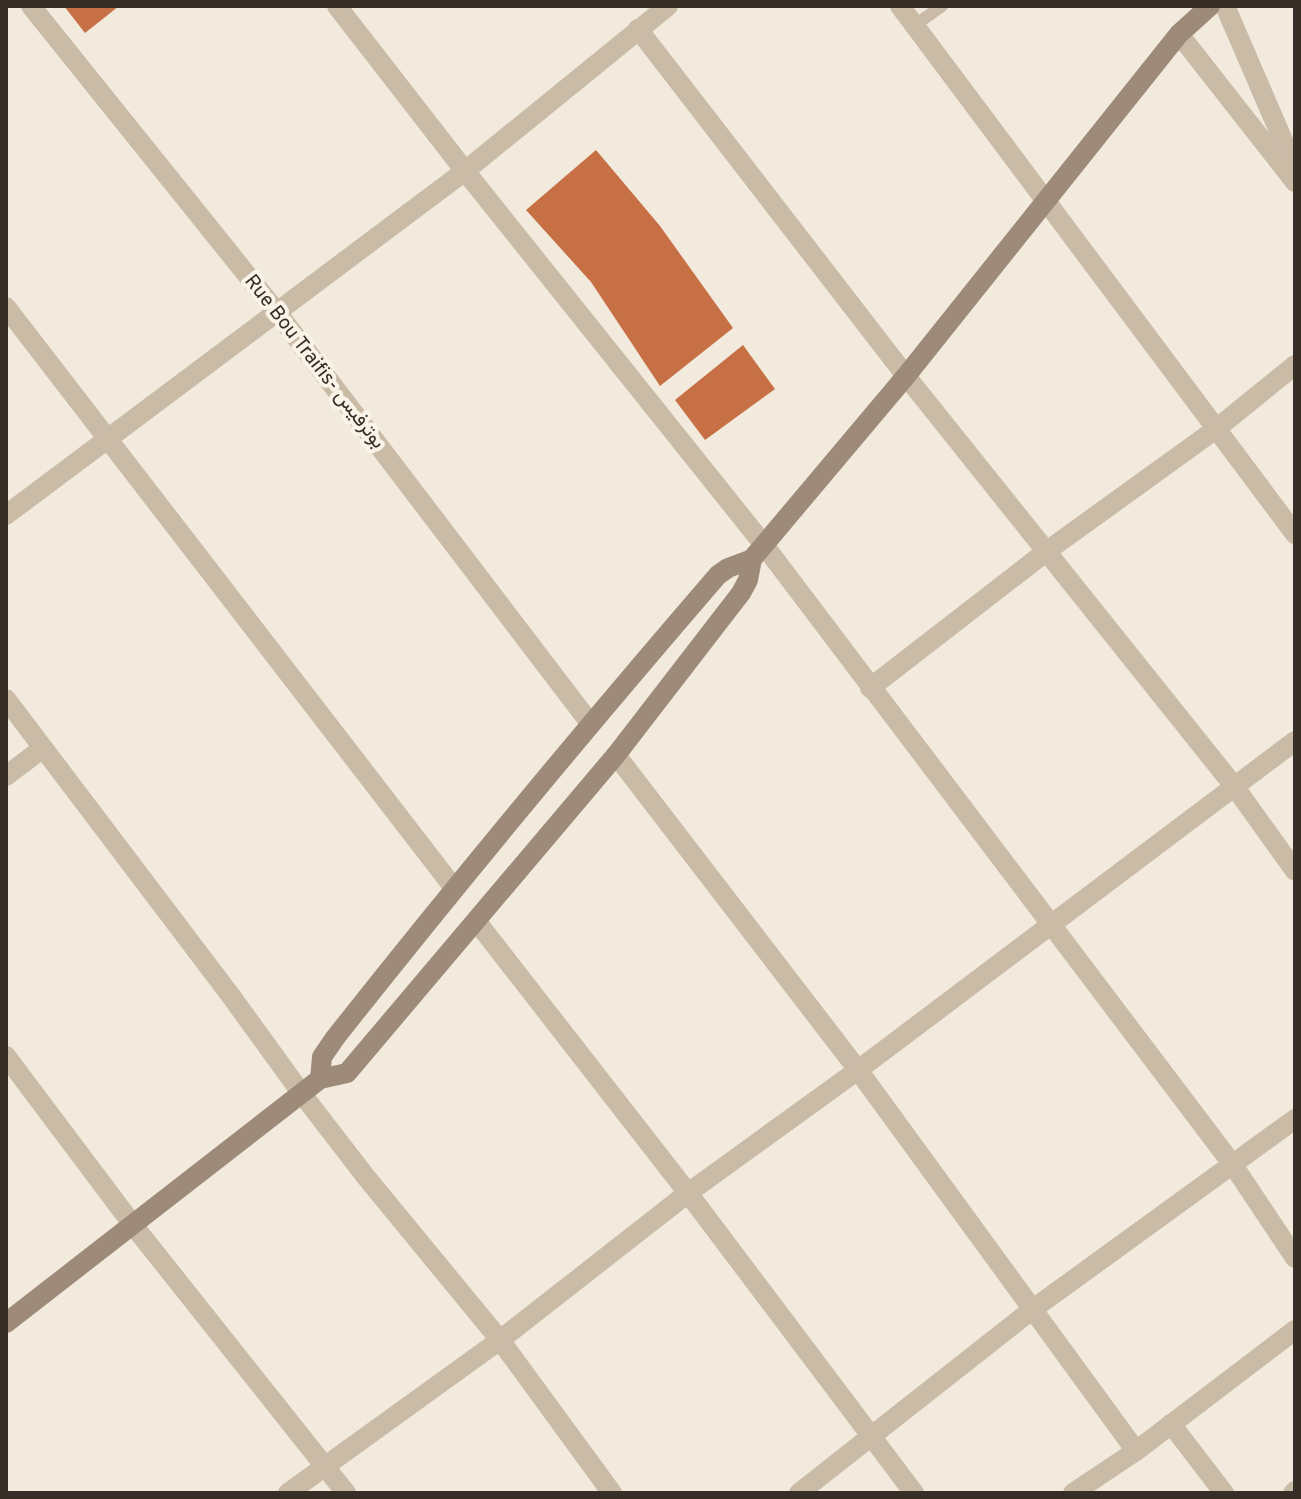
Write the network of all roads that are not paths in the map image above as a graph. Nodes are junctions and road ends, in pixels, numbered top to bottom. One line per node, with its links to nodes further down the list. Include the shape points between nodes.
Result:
1 (31, 6): 16 (street, Rue Bou Traifis- بوترفيس)
2 (337, 6): 12 (street)
3 (668, 6): 9 (street)
4 (900, 6): 8 (street)
5 (942, 6): 8 (lane)
6 (1210, 6): 10 (street)
7 (1225, 6): 11 (street)
8 (915, 25): 14 (street)
9 (638, 29): 12 (street); 18 (street)
10 (1179, 34): 13 (street); 14 (street)
11 (1295, 168)
12 (465, 171): 16 (street); 24 (street)
13 (1295, 182)
14 (1045, 200): 18 (street); 19 (street)
15 (6, 307): 20 (street)
16 (276, 311): 20 (street); 27 (street, Rue Bou Traifis- بوترفيس)
17 (1295, 365): 19 (street)
18 (906, 376): 23 (street); 24 (street)
19 (1216, 429): 22 (street); 23 (street)
20 (110, 439): 21 (street); 34 (street)
21 (6, 515)
22 (1295, 534)
23 (1047, 551): 25 (street); 32 (street)
24 (758, 552): 25 (street); 27 (street, via 718,575); 30 (street, via 741,593)
25 (870, 688): 36 (street)
26 (6, 699): 29 (street)
27 (590, 723): 34 (street)
28 (1295, 741): 32 (street)
29 (43, 748): 31 (street); 40 (street)
30 (616, 755): 35 (street); 38 (street)
31 (6, 776)
32 (1234, 786): 33 (street); 36 (street)
33 (1295, 871)
34 (454, 888): 39 (street, via 322,1057)
35 (477, 922): 39 (street, via 347,1073); 43 (street)
36 (1052, 922): 38 (street); 42 (street)
37 (6, 1056): 44 (street)
38 (858, 1070): 43 (street); 46 (street)
39 (320, 1079): 40 (street)
40 (302, 1094): 44 (street); 49 (street)
41 (1295, 1119): 42 (street)
42 (1233, 1165): 45 (street); 46 (street)
43 (688, 1193): 49 (street); 51 (street)
44 (133, 1225): 47 (street); 53 (street)
45 (1295, 1258)
46 (1033, 1309): 51 (street); 52 (street)
47 (6, 1323)
48 (1295, 1330): 50 (street)
49 (500, 1340): 53 (street); 56 (street)
50 (1171, 1424): 52 (street); 60 (street)
51 (872, 1435): 57 (street); 58 (street)
52 (1136, 1451): 59 (street)
53 (325, 1464): 54 (street); 55 (street)
54 (288, 1493)
55 (346, 1493)
56 (612, 1493)
57 (799, 1493)
58 (914, 1493)
59 (1073, 1493)
60 (1224, 1493)

